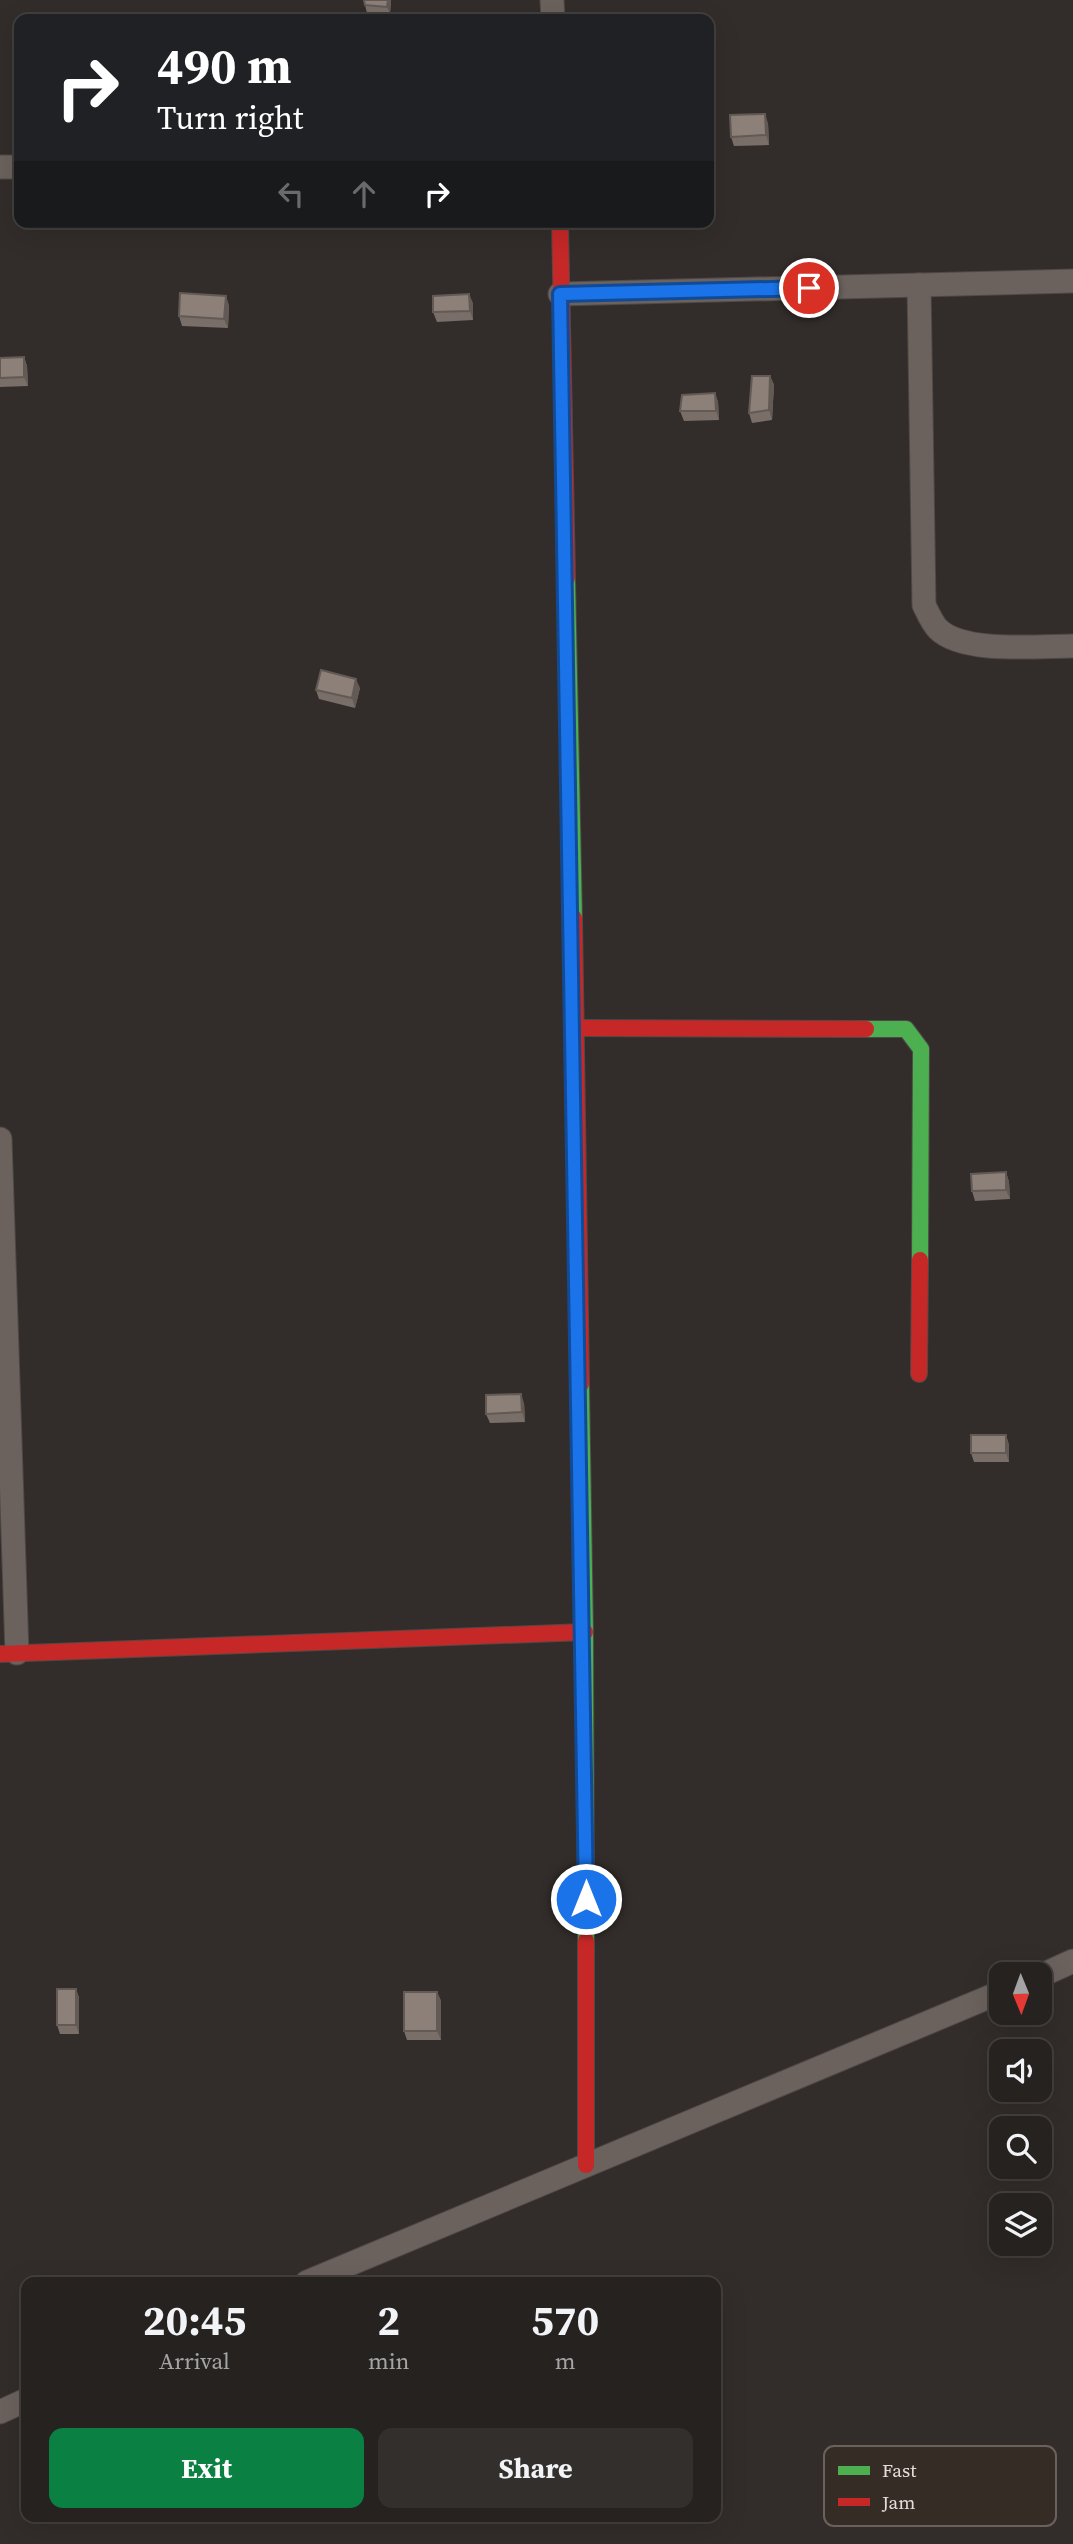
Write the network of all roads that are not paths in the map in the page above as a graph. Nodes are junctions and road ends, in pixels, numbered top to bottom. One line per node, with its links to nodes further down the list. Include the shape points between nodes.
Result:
1 (560, 228): 4 (street)
2 (1073, 281): 3 (street)
3 (919, 285): 4 (street); 5 (street, via 924,605 937,628 954,640 973,645)
4 (560, 294): 6 (street)
5 (1073, 646)
6 (576, 1028): 8 (street, via 906,1029 921,1049); 9 (street)
7 (0, 1139): 10 (street)
8 (919, 1374)
9 (585, 1632): 10 (street); 14 (street)
10 (9, 1653)
11 (1073, 1961): 12 (street)
12 (1052, 1971)
13 (989, 1997): 14 (street)
14 (586, 2165): 15 (street)
15 (319, 2277)
16 (21, 2402): 17 (street)
17 (0, 2412)

